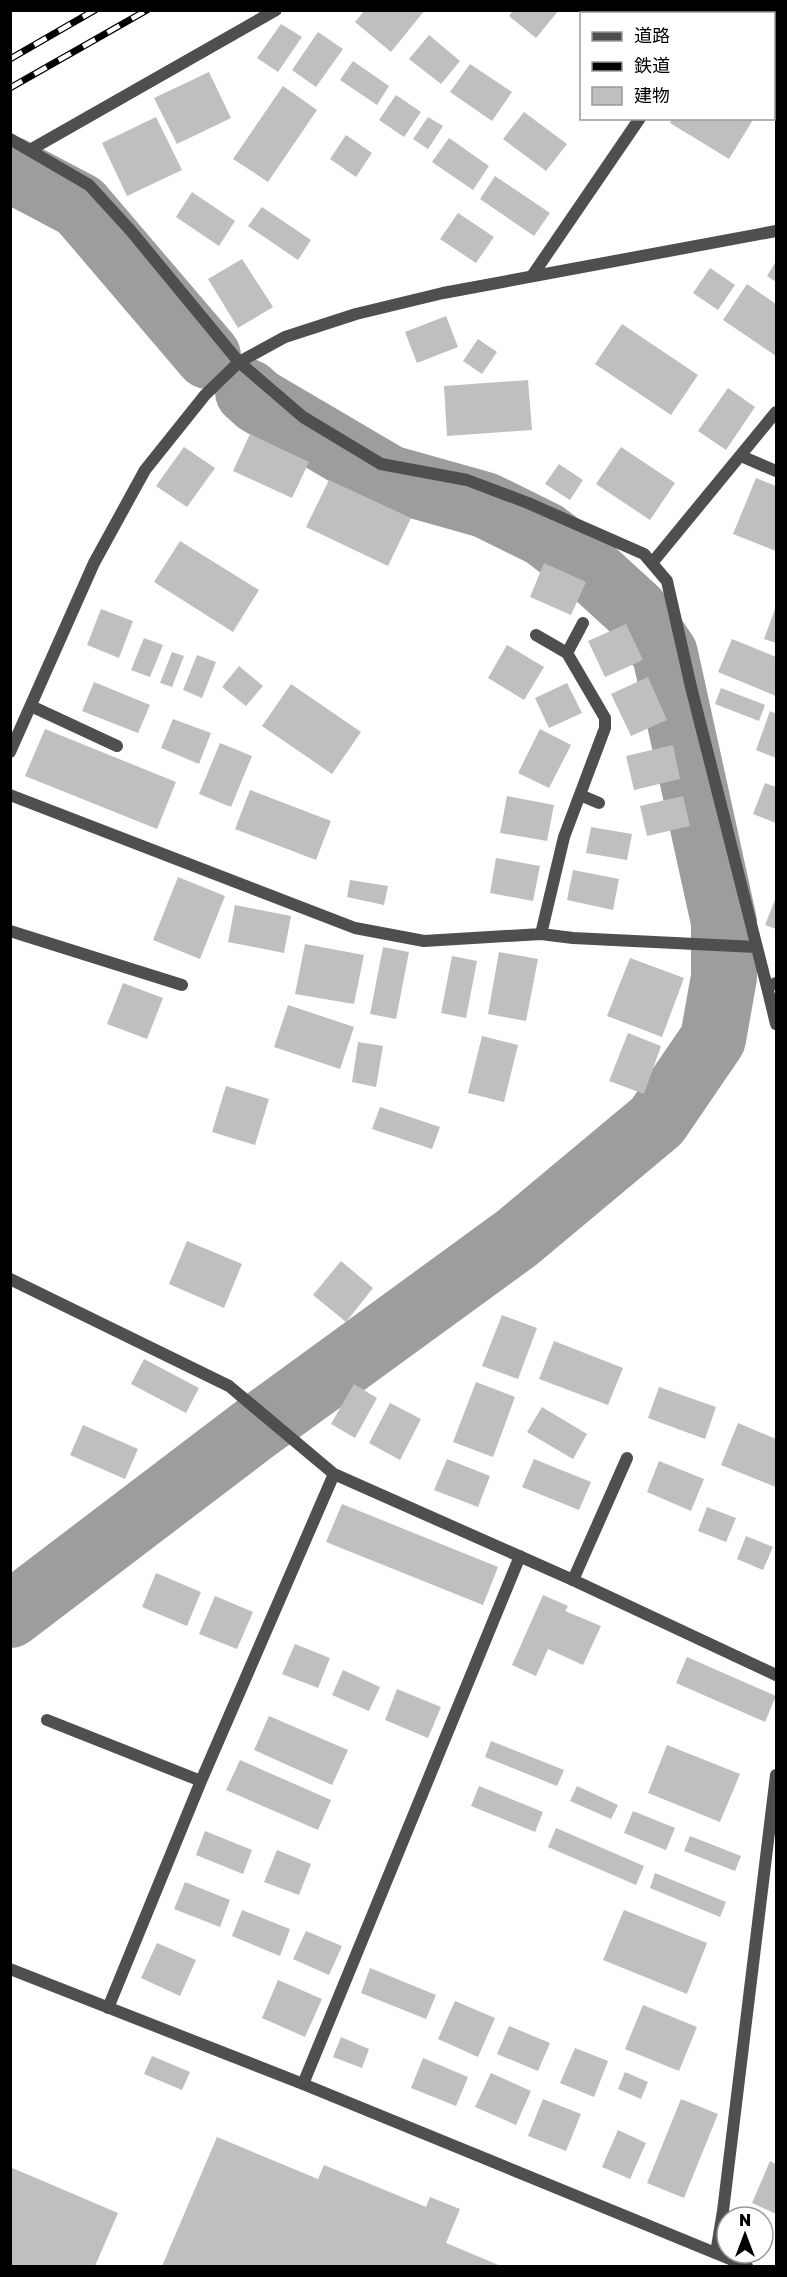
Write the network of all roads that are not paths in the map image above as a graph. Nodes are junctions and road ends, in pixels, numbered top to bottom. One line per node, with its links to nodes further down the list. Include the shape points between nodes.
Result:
1 (276, 10): 4 (street)
2 (639, 120): 6 (street)
3 (10, 140): 4 (street)
4 (30, 150): 7 (street, via 89,186)
5 (777, 231): 6 (street)
6 (532, 276): 7 (street, via 356,315 285,337)
7 (239, 362): 11 (street, via 303,417 381,464 467,480 644,554); 15 (street, via 205,395 145,470 94,563)
8 (777, 412): 9 (street)
9 (741, 456): 10 (street); 11 (street)
10 (777, 471)
11 (652, 563): 23 (street, via 668,581)
12 (583, 623): 14 (street)
13 (536, 635): 14 (street)
14 (567, 653): 19 (street, via 605,718 605,728)
15 (31, 706): 16 (street); 17 (street)
16 (117, 746)
17 (10, 752)
18 (10, 795): 22 (street, via 355,928 424,941)
19 (580, 795): 20 (street); 22 (street, via 564,837)
20 (599, 803)
21 (10, 931): 24 (street)
22 (541, 934): 23 (street)
23 (756, 947): 25 (street)
24 (182, 985)
25 (772, 985): 26 (street)
26 (777, 1024)
27 (10, 1279): 29 (street, via 230,1386)
28 (627, 1458): 31 (street)
29 (334, 1474): 30 (street); 35 (street)
30 (520, 1556): 31 (street); 38 (street)
31 (573, 1580): 32 (street)
32 (777, 1675)
33 (47, 1720): 35 (street)
34 (777, 1775): 39 (street)
35 (201, 1781): 37 (street)
36 (10, 1969): 37 (street)
37 (108, 2008): 38 (street)
38 (303, 2084): 40 (street)
39 (724, 2205)
40 (715, 2253)

